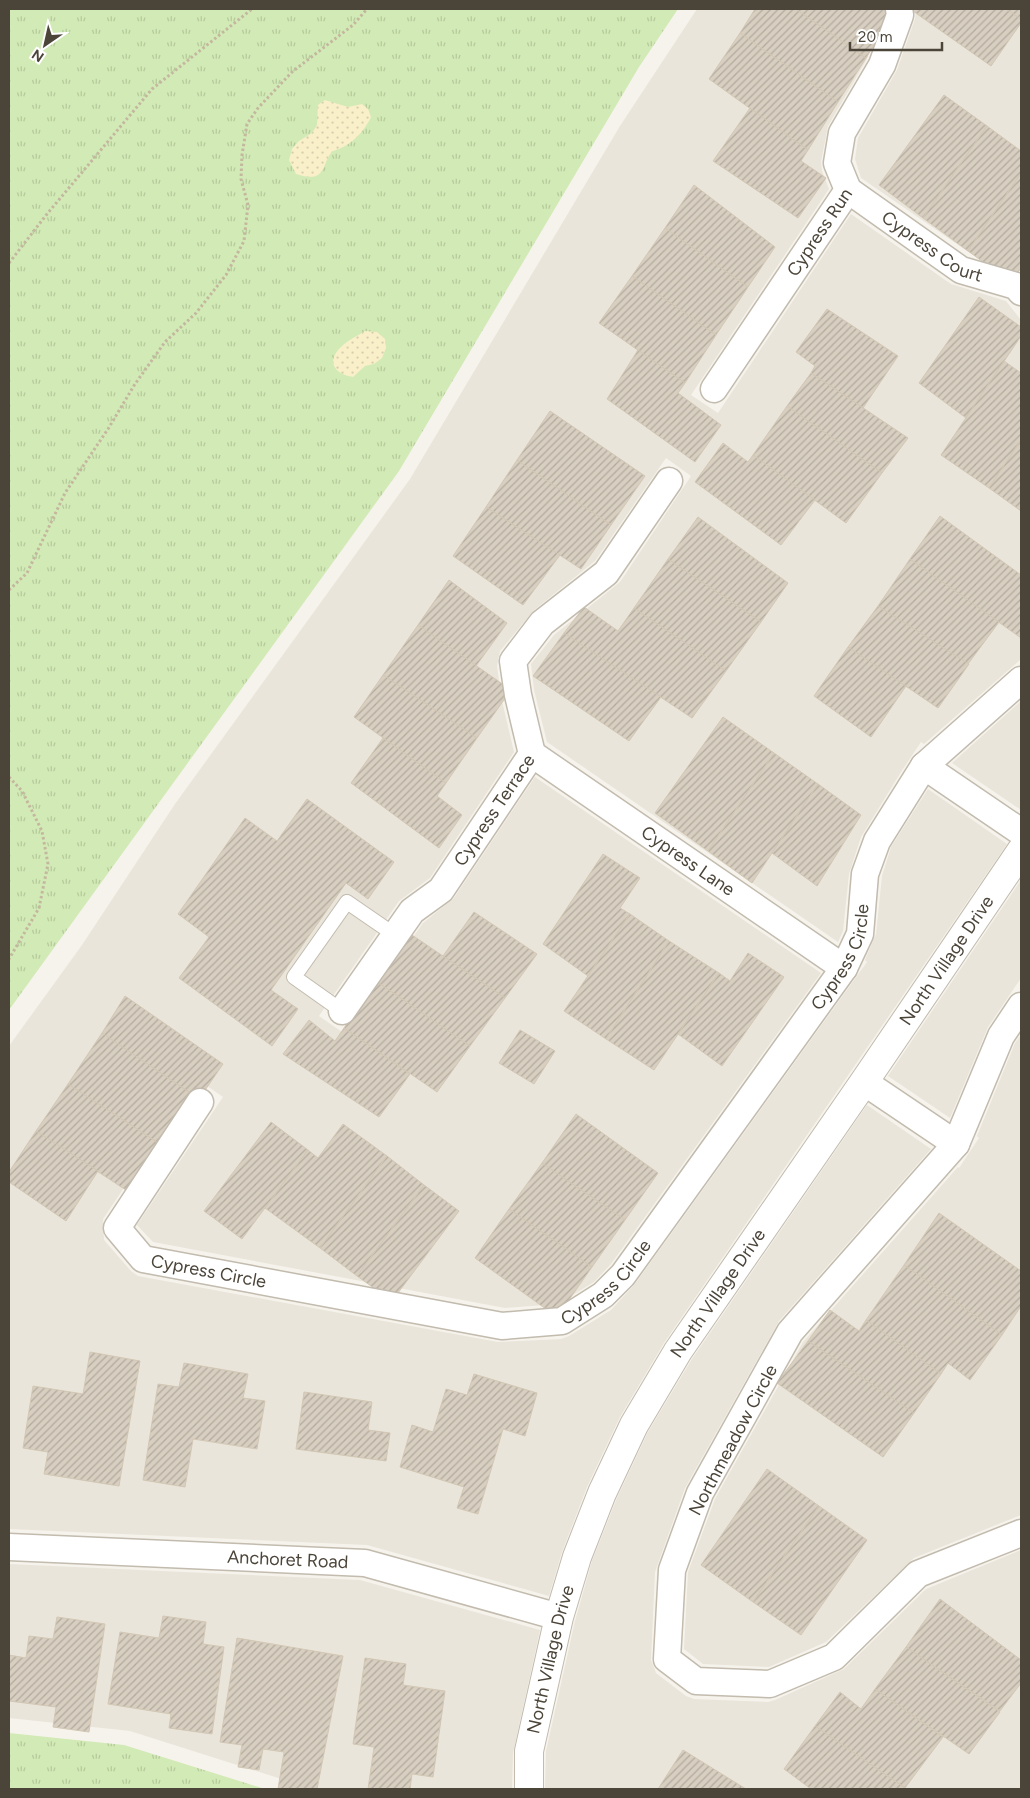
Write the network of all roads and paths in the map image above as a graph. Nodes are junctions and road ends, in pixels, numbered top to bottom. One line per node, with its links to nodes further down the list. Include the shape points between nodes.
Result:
1 (252, 9): 5 (path, via 152,89)
2 (368, 9): 9 (path, via 353,25 292,72 247,124 241,179 248,205 244,241 226,275 196,314 165,342 135,384 65,494 27,573)
3 (899, 9): 4 (street, Cypress Run, via 900,15 882,65 842,133 837,163)
4 (848, 190): 6 (street, Cypress Court, via 961,270 1016,286); 7 (street, Cypress Run)
5 (9, 263)
6 (1021, 292)
7 (714, 390)
8 (669, 481): 11 (street, Cypress Terrace, via 606,573 542,623 513,660)
9 (9, 590)
10 (1021, 680): 12 (street, Cypress Circle)
11 (532, 754): 16 (street, Cypress Terrace, via 441,890 412,911); 18 (street, Cypress Lane)
12 (924, 766): 14 (street); 18 (street, Cypress Circle, via 877,841 865,874 860,934)
13 (9, 777): 17 (path, via 22,791 42,832 48,864 40,908)
14 (1021, 832)
15 (1021, 851): 21 (street, North Village Drive)
16 (395, 935): 20 (street, Cypress Terrace); 20 (lane, via 347,902 294,977)
17 (9, 959)
18 (844, 968): 22 (street, Cypress Circle, via 623,1275 604,1295 562,1322 502,1326 143,1259 117,1228)
19 (1021, 1006): 23 (street, Northmeadow Circle, via 1001,1036)
20 (342, 1011)
21 (864, 1082): 23 (street); 26 (street, North Village Drive, via 678,1351 634,1425 580,1548)
22 (200, 1102)
23 (956, 1144): 24 (street, Northmeadow Circle, via 790,1332 700,1493 672,1570 667,1659 696,1681 770,1684 834,1657 918,1574)
24 (1021, 1532)
25 (9, 1546): 26 (street, Anchoret Road, via 365,1563)
26 (559, 1617): 27 (street, North Village Drive, via 529,1751)
27 (529, 1789)

